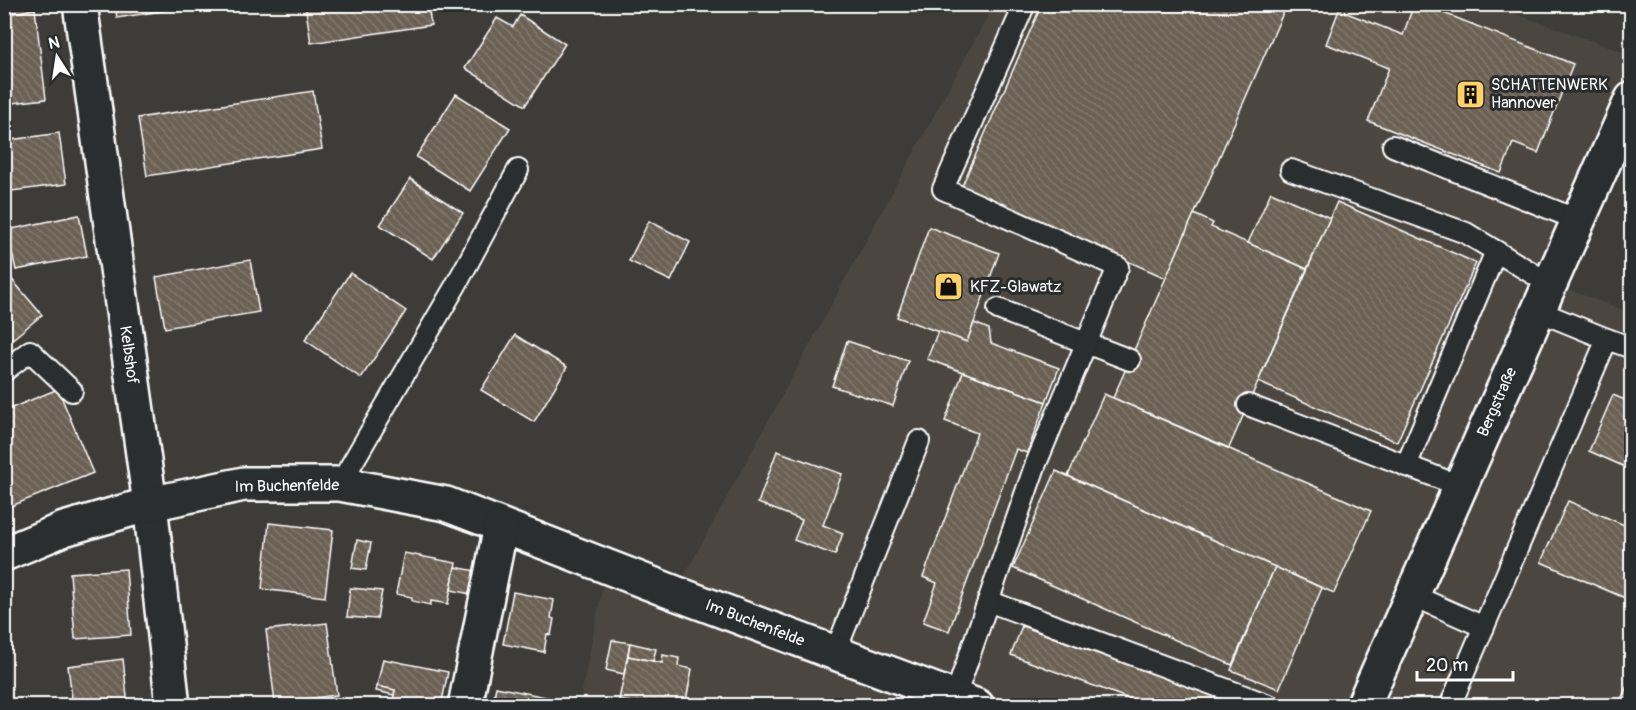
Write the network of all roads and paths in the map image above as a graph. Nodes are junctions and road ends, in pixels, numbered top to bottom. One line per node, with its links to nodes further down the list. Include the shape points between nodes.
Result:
1 (80, 4): 22 (street, Kelbshof)
2 (1024, 6): 12 (lane, via 943,189 1119,267)
3 (1632, 99): 7 (street, Bergstraße)
4 (1394, 146): 7 (lane)
5 (518, 170): 20 (lane)
6 (1291, 170): 8 (lane, via 1466,233)
7 (1578, 220): 9 (street, Bergstraße)
8 (1496, 251): 9 (lane); 19 (lane)
9 (1544, 297): 11 (lane); 21 (street, Bergstraße)
10 (998, 309): 12 (lane)
11 (1607, 339): 13 (lane); 27 (lane)
12 (1086, 344): 14 (lane); 26 (lane, via 1035,466)
13 (1632, 348)
14 (1130, 360)
15 (4, 371): 16 (lane, via 30,351)
16 (72, 391)
17 (1248, 405): 19 (lane)
18 (919, 441): 28 (lane)
19 (1406, 466): 21 (lane)
20 (340, 484): 22 (street, Im Buchenfelde, via 244,484); 23 (street, Im Buchenfelde, via 446,504)
21 (1460, 486): 25 (street, Bergstraße)
22 (150, 504): 24 (street, Im Buchenfelde, via 64,529); 30 (street, Kelbshof)
23 (501, 526): 28 (street, Im Buchenfelde); 31 (street)
24 (4, 554)
25 (1412, 595): 27 (lane); 33 (street, Bergstraße)
26 (988, 601): 29 (lane); 32 (lane)
27 (1484, 627): 34 (lane)
28 (835, 653): 29 (street, Im Buchenfelde)
29 (966, 701)
30 (173, 705)
31 (465, 705)
32 (1271, 705)
33 (1363, 705)
34 (1450, 705)

